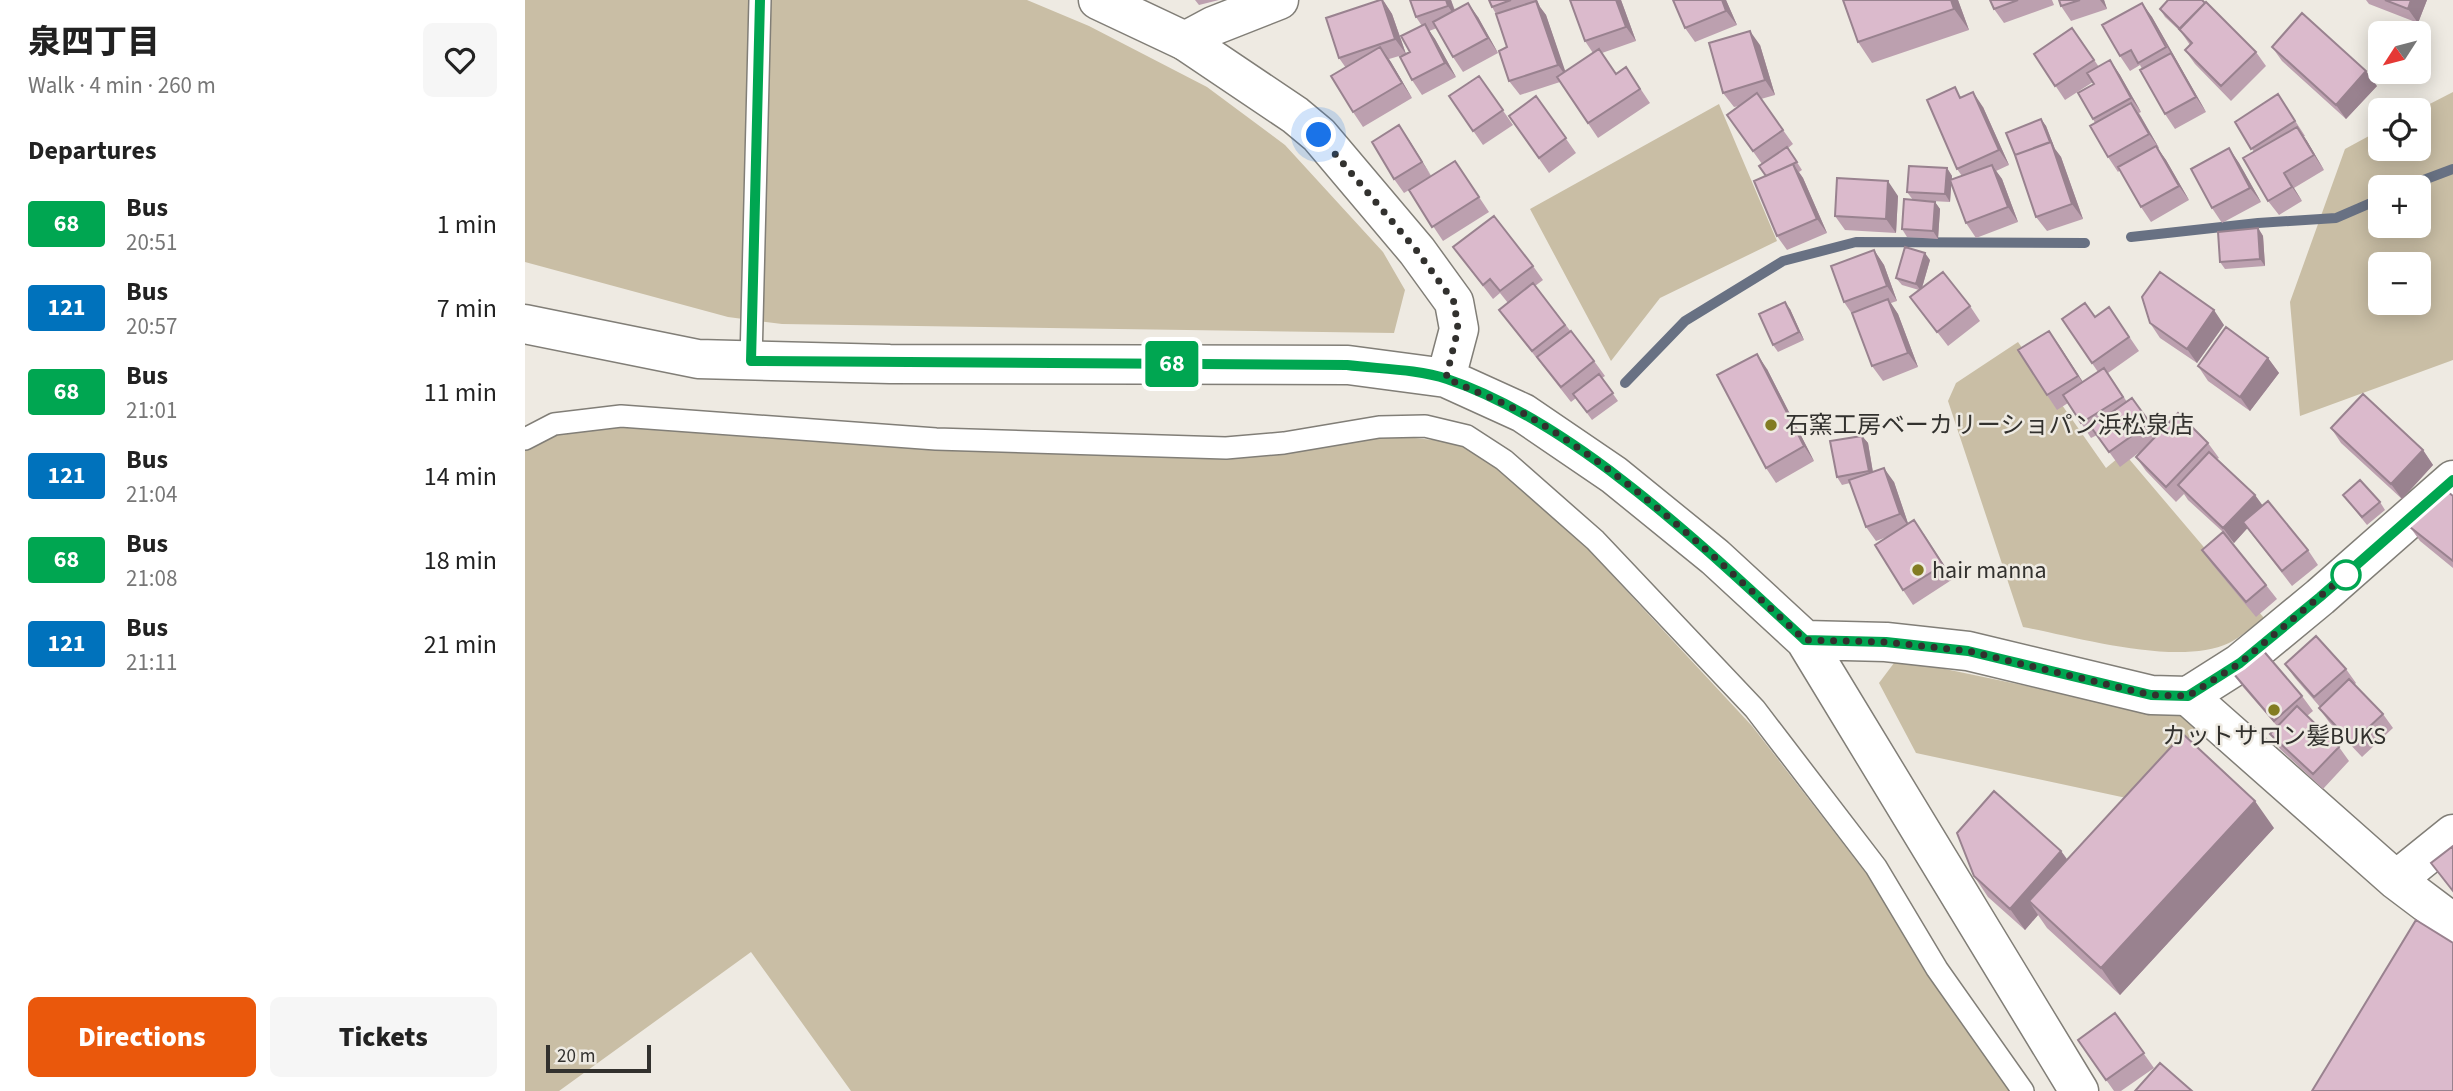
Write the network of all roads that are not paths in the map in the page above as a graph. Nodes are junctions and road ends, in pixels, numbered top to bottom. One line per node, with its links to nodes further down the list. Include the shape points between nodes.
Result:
1 (760, 0): 6 (lane)
2 (1098, 0): 4 (street)
3 (1279, 0): 4 (street)
4 (1185, 41): 7 (street, via 1319,135 1417,251 1454,302 1458,329)
5 (525, 324): 6 (street, via 698,359)
6 (751, 361): 7 (street, via 1347,365)
7 (1446, 378): 10 (street, via 1523,413 1614,475 1715,557)
8 (525, 439): 15 (lane, via 554,424 621,416 936,439 1226,448 1380,427 1425,426 1468,436 1504,460 1595,540 1755,709 1876,867 1937,969)
9 (2453, 480): 11 (street, via 2240,663)
10 (1805, 640): 11 (street, via 1968,651 2151,695); 16 (street)
11 (2188, 696): 13 (street)
12 (2453, 834): 13 (street)
13 (2396, 880): 14 (street)
14 (2453, 923)
15 (2023, 1091)
16 (2079, 1091)

